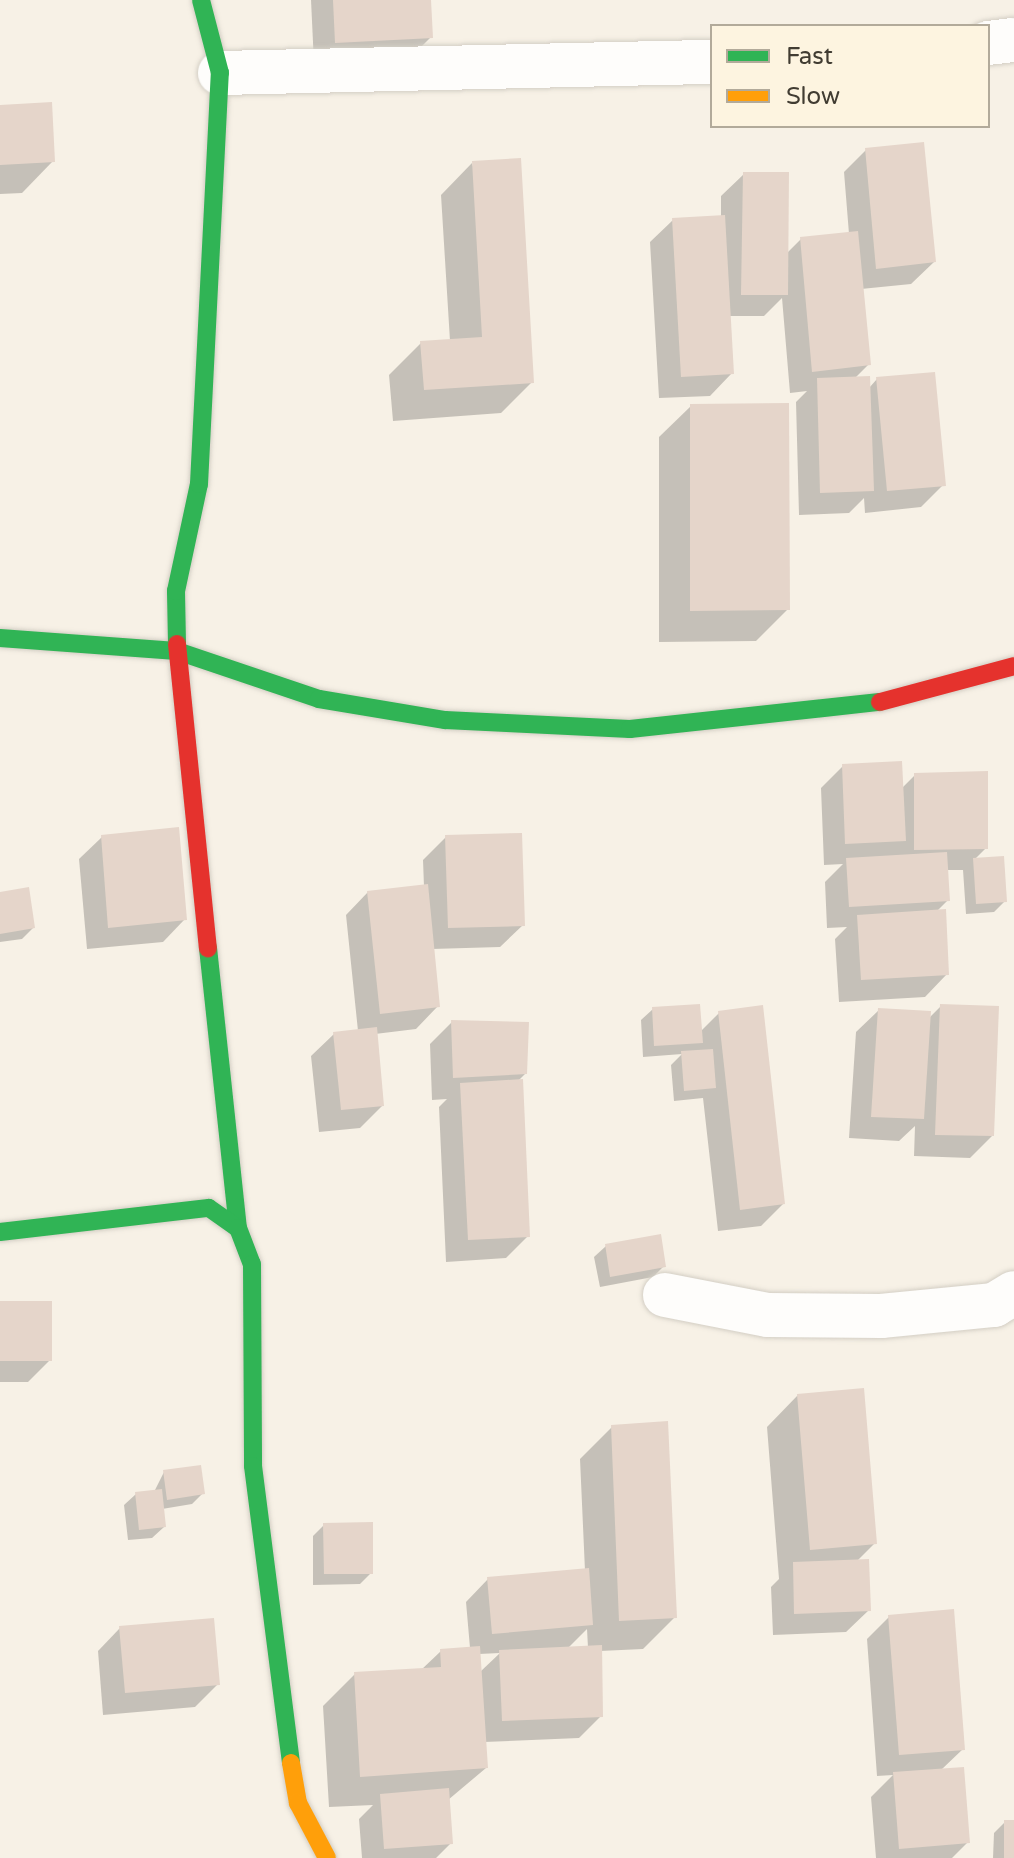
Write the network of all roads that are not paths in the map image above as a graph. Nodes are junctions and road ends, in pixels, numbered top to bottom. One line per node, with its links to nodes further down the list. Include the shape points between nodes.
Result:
1 (201, 0): 5 (street)
2 (1014, 40): 3 (street)
3 (990, 43)
4 (710, 62): 5 (street)
5 (220, 73): 7 (street, via 199,484 176,591)
6 (0, 638): 7 (street)
7 (177, 651): 8 (street, via 319,699 445,720 630,729 859,708); 9 (street)
8 (1014, 666)
9 (238, 1228): 10 (street, via 209,1208); 13 (street, via 252,1264 253,1466 277,1690 298,1803)
10 (0, 1232)
11 (1014, 1293): 12 (street, via 994,1305 881,1316 768,1315)
12 (665, 1295)
13 (327, 1858)

